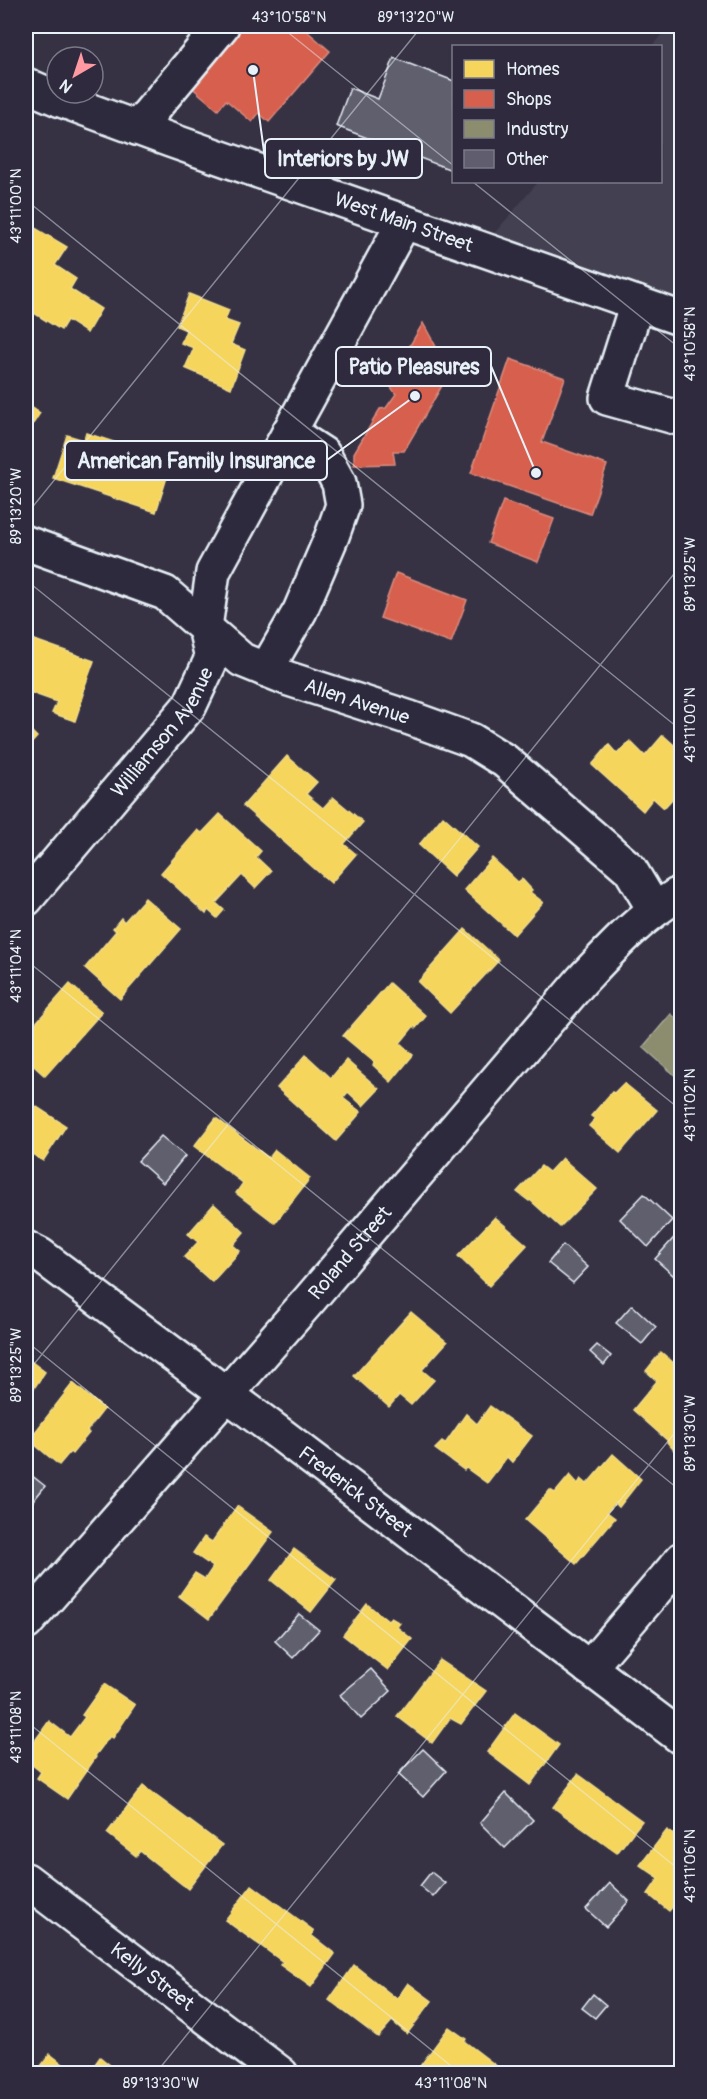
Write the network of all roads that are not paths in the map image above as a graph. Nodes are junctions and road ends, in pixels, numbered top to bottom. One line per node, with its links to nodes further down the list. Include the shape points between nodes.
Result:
1 (222, 26): 3 (street)
2 (26, 85): 3 (street, West Main Street)
3 (137, 128): 4 (street, West Main Street)
4 (404, 222): 5 (street, West Main Street); 8 (street, Williamson Avenue)
5 (637, 303): 6 (street, West Main Street); 7 (street, via 607,398)
6 (681, 319)
7 (681, 419)
8 (289, 432): 10 (street, Williamson Avenue, via 213,572); 11 (street, via 323,454 339,483 343,505 300,610)
9 (26, 543): 10 (street, Allen Avenue, via 165,593)
10 (205, 627): 11 (street, Allen Avenue, via 242,660); 13 (street, Williamson Avenue, via 212,658 190,705)
11 (266, 670): 14 (street, Allen Avenue, via 471,740 505,761 630,869)
12 (681, 892): 14 (street, Roland Street)
13 (26, 899)
14 (654, 909): 16 (street, Roland Street, via 582,980)
15 (26, 1248): 16 (street, Frederick Street)
16 (225, 1394): 18 (street, Roland Street); 19 (street, Frederick Street)
17 (681, 1559): 19 (street)
18 (26, 1623)
19 (589, 1668): 20 (street, Frederick Street)
20 (681, 1738)
21 (26, 1880): 22 (street, Kelly Street)
22 (281, 2073)

